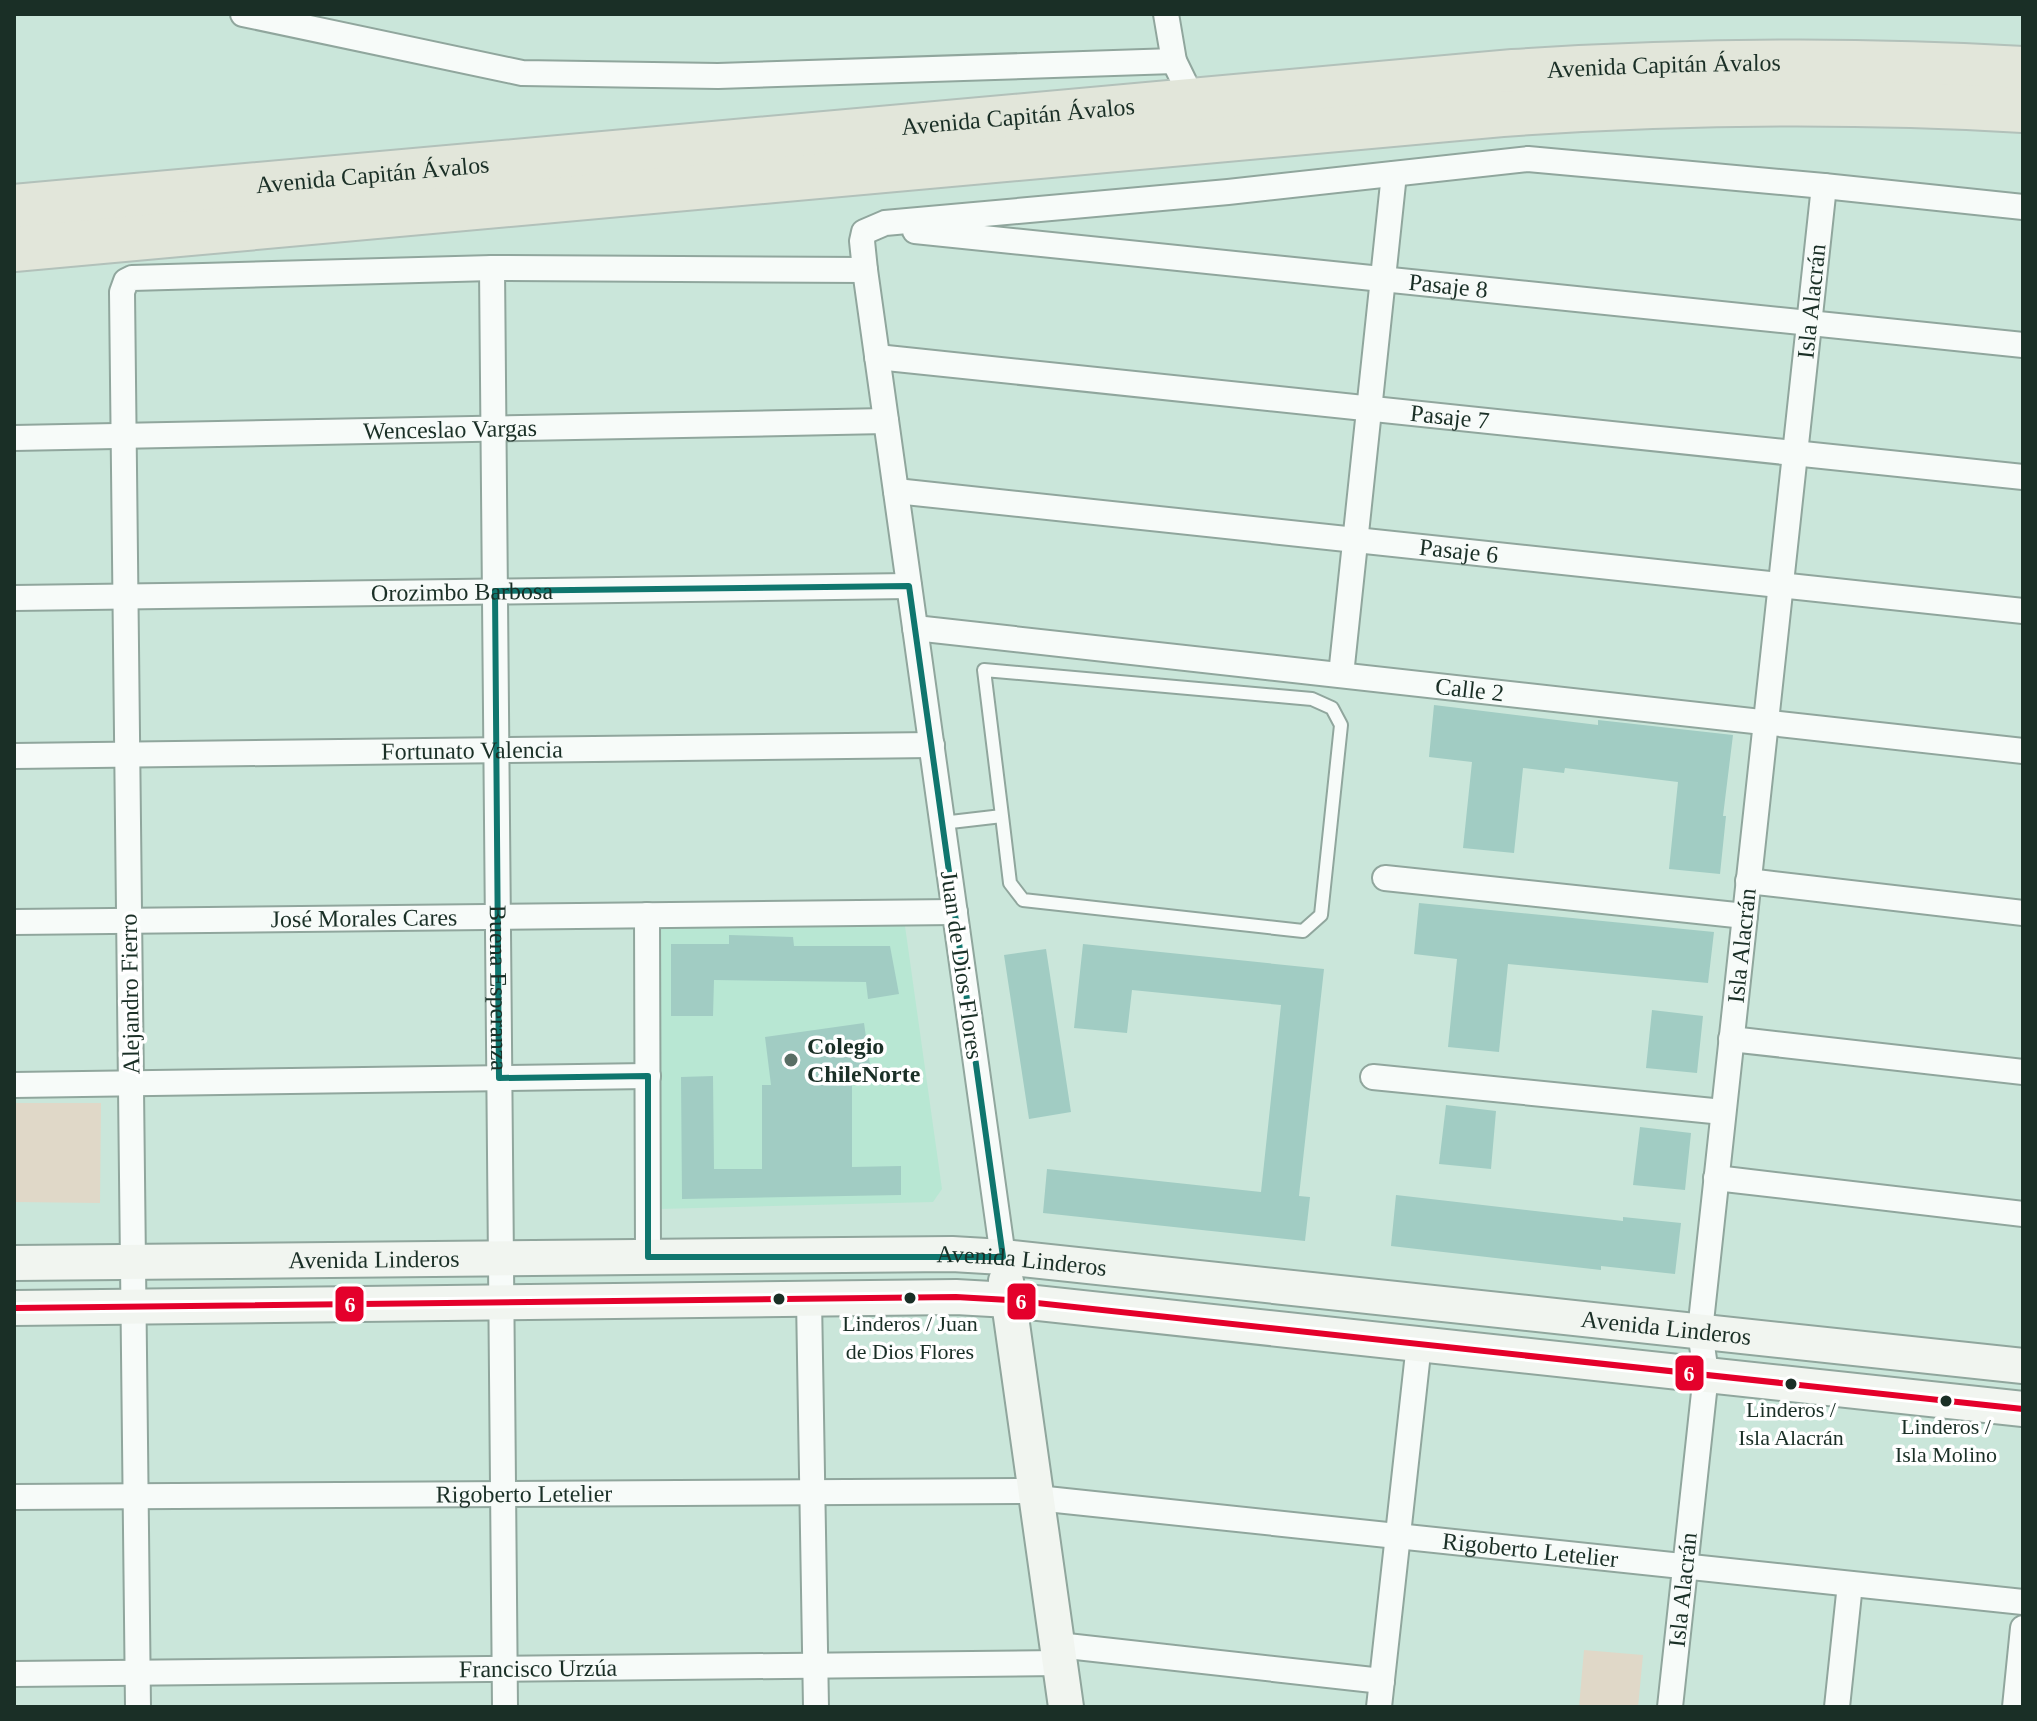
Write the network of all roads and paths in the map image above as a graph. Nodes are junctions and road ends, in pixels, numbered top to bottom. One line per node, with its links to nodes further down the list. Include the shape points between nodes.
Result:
1 (243, 14): 3 (street, via 522,73 718,76)
2 (1166, 14): 3 (street)
3 (1174, 61): 5 (street)
4 (2023, 69): 5 (highway, Avenida Capitán Ávalos, via 1861,63 1621,66)
5 (1193, 100): 9 (highway, Avenida Capitán Ávalos)
6 (2023, 110): 12 (highway, Avenida Capitán Ávalos, via 1827,104 1560,110)
7 (1394, 174): 8 (street, via 1545,159); 11 (street); 15 (street)
8 (1824, 186): 10 (street); 16 (street, Isla Alacrán)
9 (14, 207)
10 (2023, 207)
11 (873, 227): 14 (street, Juan de Dios Flores, via 862,241); 15 (street, Pasaje 8)
12 (14, 249)
13 (492, 268): 14 (street); 21 (street, Buena Esperanza); 22 (street, Alejandro Fierro, via 126,281)
14 (865, 270): 18 (street, Juan de Dios Flores)
15 (1383, 280): 16 (street, Pasaje 8); 19 (street)
16 (1809, 324): 17 (street, Pasaje 8); 24 (street, Isla Alacrán)
17 (2023, 345)
18 (877, 357): 19 (street, Pasaje 7); 20 (street, Juan de Dios Flores)
19 (1369, 409): 24 (street, Pasaje 7); 27 (street)
20 (886, 421): 21 (street, Wenceslao Vargas); 26 (street, Juan de Dios Flores)
21 (493, 429): 22 (street, Wenceslao Vargas); 30 (street, Buena Esperanza)
22 (124, 436): 23 (street, Wenceslao Vargas); 31 (street, Alejandro Fierro)
23 (14, 438)
24 (1795, 453): 25 (street, Pasaje 7); 28 (street, Isla Alacrán)
25 (2023, 477)
26 (896, 491): 27 (street, Pasaje 6); 29 (street, Juan de Dios Flores)
27 (1356, 539): 28 (street, Pasaje 6); 35 (street)
28 (1781, 585): 33 (street, Pasaje 6); 36 (street, Isla Alacrán)
29 (909, 586): 30 (street, Orozimbo Barbosa); 34 (street, Juan de Dios Flores)
30 (495, 591): 31 (street, Orozimbo Barbosa); 38 (street, Buena Esperanza)
31 (126, 596): 32 (street, Orozimbo Barbosa); 40 (street, Alejandro Fierro)
32 (14, 598)
33 (2023, 611)
34 (915, 628): 35 (street, Calle 2); 37 (street, Juan de Dios Flores)
35 (1341, 675): 36 (street, Calle 2)
36 (1766, 722): 39 (street, Calle 2); 45 (street, Isla Alacrán)
37 (932, 745): 38 (street, Fortunato Valencia); 43 (street, Juan de Dios Flores)
38 (496, 750): 40 (street, Fortunato Valencia); 50 (street, Buena Esperanza)
39 (2023, 751)
40 (128, 755): 41 (street, Fortunato Valencia); 51 (street, Alejandro Fierro)
41 (14, 756)
42 (1002, 816): 42 (lane, via 1010,883 1023,900 1303,931 1321,915 1341,725 1332,708 1312,699 984,670); 43 (lane)
43 (942, 823): 46 (street, Juan de Dios Flores)
44 (1385, 878): 49 (street)
45 (1748, 881): 47 (street); 49 (street, Isla Alacrán)
46 (955, 912): 48 (street, José Morales Cares); 64 (street, Juan de Dios Flores)
47 (2023, 913)
48 (647, 915): 50 (street, José Morales Cares); 55 (street)
49 (1745, 916): 53 (street, Isla Alacrán)
50 (498, 917): 51 (street, José Morales Cares); 57 (street, Buena Esperanza)
51 (130, 921): 52 (street, José Morales Cares); 58 (street, Alejandro Fierro)
52 (14, 922)
53 (1731, 1039): 54 (street); 60 (street, Isla Alacrán)
54 (2023, 1072)
55 (648, 1076): 57 (street); 63 (street)
56 (1373, 1077): 60 (street)
57 (499, 1078): 58 (street); 65 (street, Buena Esperanza)
58 (131, 1083): 59 (street); 66 (street, Alejandro Fierro)
59 (14, 1085)
60 (1723, 1112): 61 (street, Isla Alacrán)
61 (1716, 1178): 62 (street); 73 (street, Isla Alacrán)
62 (2023, 1214)
63 (648, 1257): 64 (street, Avenida Linderos); 65 (street, Avenida Linderos)
64 (1003, 1257): 69 (street, Juan de Dios Flores); 73 (street, Avenida Linderos)
65 (501, 1259): 66 (street, Avenida Linderos); 70 (street, Buena Esperanza)
66 (133, 1262): 67 (street, Avenida Linderos); 71 (street, Alejandro Fierro)
67 (14, 1263)
68 (809, 1299): 69 (street, Avenida Linderos); 70 (street, Avenida Linderos); 78 (street)
69 (1009, 1300): 74 (street, Avenida Linderos); 80 (street, Juan de Dios Flores)
70 (501, 1302): 71 (street, Avenida Linderos); 79 (street, Buena Esperanza)
71 (134, 1306): 72 (street, Avenida Linderos); 82 (street, Alejandro Fierro)
72 (14, 1308)
73 (1700, 1331): 75 (street, Avenida Linderos); 76 (street, Isla Alacrán)
74 (1419, 1344): 76 (street, Avenida Linderos); 83 (street)
75 (2023, 1366)
76 (1706, 1374): 77 (street, Avenida Linderos); 84 (street, Isla Alacrán)
77 (2023, 1409)
78 (812, 1492): 79 (street, Rigoberto Letelier); 80 (street, Rigoberto Letelier); 89 (street)
79 (503, 1494): 82 (street, Rigoberto Letelier); 90 (street, Buena Esperanza)
80 (1036, 1494): 83 (street, Rigoberto Letelier); 88 (street, Juan de Dios Flores)
81 (14, 1497): 82 (street, Rigoberto Letelier)
82 (136, 1497): 91 (street, Alejandro Fierro)
83 (1398, 1536): 84 (street, Rigoberto Letelier); 93 (street)
84 (1685, 1566): 85 (street, Rigoberto Letelier); 99 (street, Isla Alacrán)
85 (1850, 1584): 86 (street, Rigoberto Letelier); 100 (street)
86 (2023, 1602)
87 (2023, 1628): 101 (street)
88 (1059, 1654): 89 (street, Francisco Urzúa); 93 (street, Francisco Urzúa); 97 (street, Juan de Dios Flores)
89 (815, 1666): 90 (street, Francisco Urzúa); 96 (street)
90 (505, 1669): 91 (street, Francisco Urzúa); 95 (street, Buena Esperanza)
91 (138, 1672): 92 (street, Francisco Urzúa); 94 (street, Alejandro Fierro)
92 (14, 1674)
93 (1382, 1681): 98 (street)
94 (138, 1707)
95 (505, 1707)
96 (816, 1707)
97 (1066, 1707)
98 (1379, 1707)
99 (1670, 1707)
100 (1837, 1707)
101 (2015, 1707)

